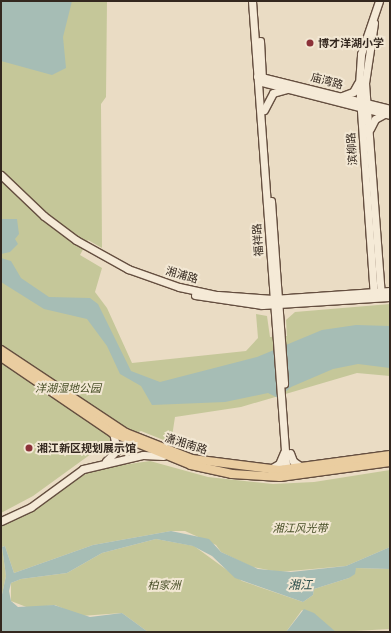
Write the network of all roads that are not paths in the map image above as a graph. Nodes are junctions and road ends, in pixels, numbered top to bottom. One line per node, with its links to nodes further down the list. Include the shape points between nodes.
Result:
1 (252, 1): 6 (main road, 福祥路)
2 (256, 1): 5 (main road, 福祥路)
3 (379, 1): 8 (main road, 滨柳路, via 364,38)
4 (384, 1): 8 (main road, 滨柳路, via 370,38)
5 (261, 60): 6 (main road, 福祥路); 7 (main road, via 266,71)
6 (260, 78): 7 (main road, 庙湾路); 9 (main road, 庙湾路); 12 (main road, 福祥路); 19 (main road, 福祥路)
7 (282, 80): 10 (main road, 庙湾路)
8 (362, 81): 10 (main road, via 353,92); 11 (main road, 滨柳路); 13 (main road, via 373,100)
9 (294, 89): 10 (main road, 庙湾路); 12 (main road, via 273,92)
10 (341, 99): 11 (main road, 庙湾路); 14 (main road, via 354,109)
11 (364, 106): 13 (main road, 庙湾路); 14 (main road, 滨柳路); 15 (main road, 滨柳路)
12 (264, 110): 19 (main road, 福祥路)
13 (387, 112): 15 (main road, via 375,119)
14 (362, 126): 18 (main road, 滨柳路)
15 (369, 133): 18 (main road, 滨柳路)
16 (1, 175): 24 (main road, 湘浦路, via 67,234 121,265 190,290)
17 (1, 181): 27 (main road, 湘浦路, via 53,229 102,261 176,291)
18 (376, 276): 20 (main road); 21 (main road, via 368,287); 22 (main road, 滨柳路)
19 (275, 284): 24 (main road, via 269,294); 25 (main road); 26 (main road, 福祥路)
20 (390, 290): 22 (main road, 湘浦路)
21 (354, 294): 22 (main road, 湘浦路); 25 (main road, 湘浦路)
22 (377, 295): 23 (main road, 湘浦路); 25 (main road, 湘浦路)
23 (390, 297)
24 (259, 298): 26 (main road, 湘浦路)
25 (296, 301): 26 (main road, 湘浦路); 28 (main road, via 284,311)
26 (276, 302): 27 (main road, 湘浦路); 28 (main road, 福祥路)
27 (255, 305): 28 (main road, via 270,310)
28 (277, 324): 31 (main road, 福祥路)
29 (1, 350): 39 (main road, 潇湘南路, via 105,420 160,448 207,462)
30 (1, 358): 32 (main road, 潇湘南路)
31 (283, 400): 33 (main road, 福祥路); 34 (main road, 福祥路)
32 (113, 434): 36 (main road, 潇湘南路); 41 (main road, via 118,446 113,458 83,468 34,503)
33 (284, 444): 39 (main road, via 279,464); 40 (main road, 福祥路)
34 (290, 454): 38 (main road, via 295,464); 40 (main road, 福祥路)
35 (390, 455): 38 (main road, 潇湘南路)
36 (163, 456): 40 (main road, 潇湘南路, via 220,472); 41 (main road, via 143,455 83,469 31,507)
37 (390, 462): 40 (main road, 潇湘南路)
38 (307, 468): 40 (main road, 潇湘南路)
39 (265, 470): 40 (main road, 潇湘南路)
40 (289, 473)
41 (1, 520)

